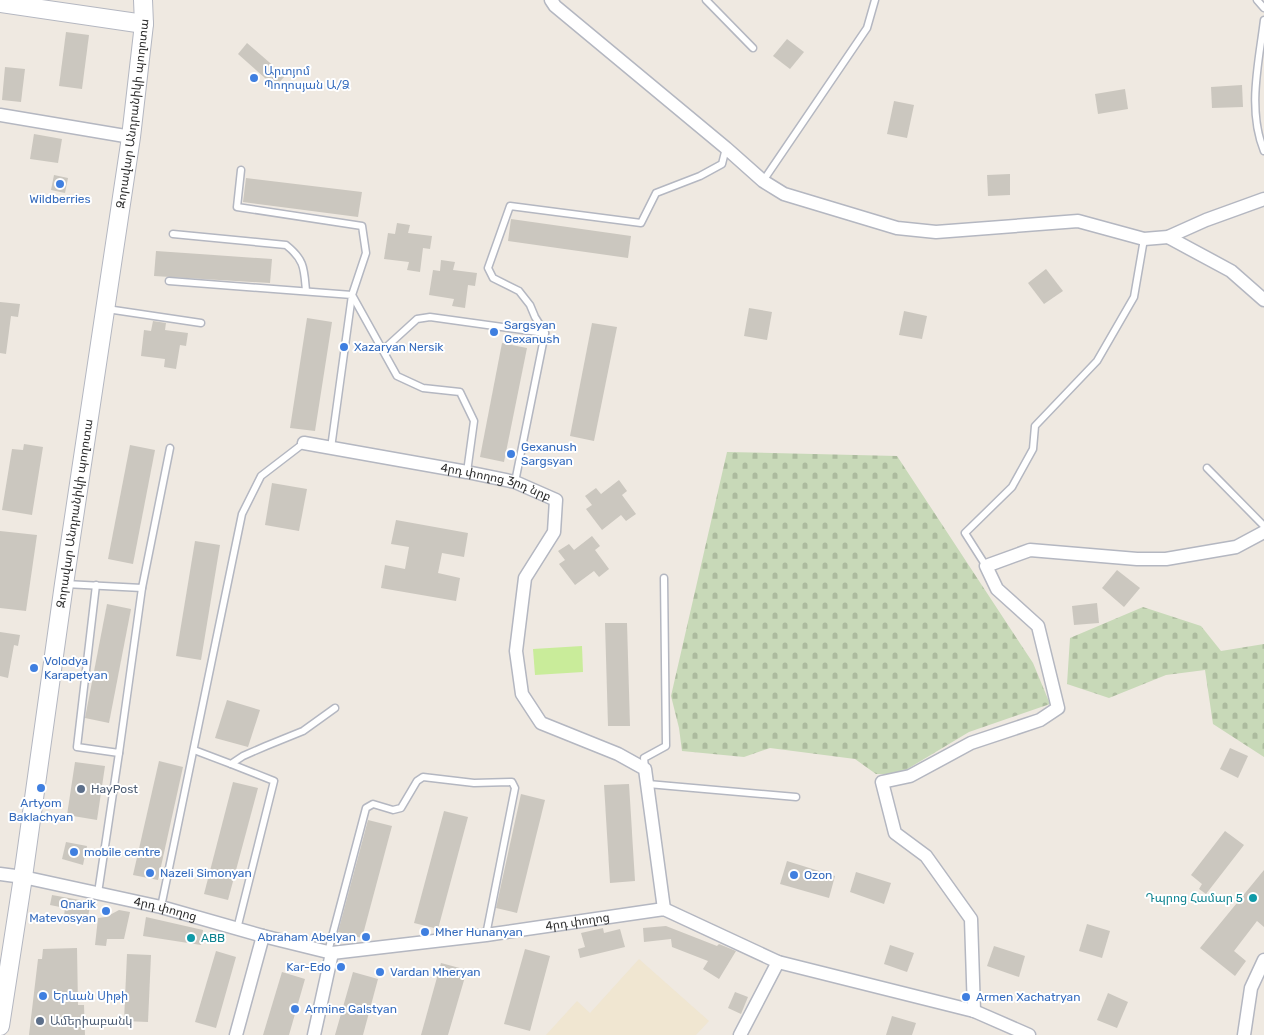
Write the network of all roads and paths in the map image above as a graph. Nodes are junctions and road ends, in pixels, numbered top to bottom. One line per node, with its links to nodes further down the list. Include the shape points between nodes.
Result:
1 (143, 0): 9 (main road, Զորավար Անդրանիկի պողոտա)
2 (551, 0): 13 (street)
3 (706, 0): 10 (lane)
4 (875, 0): 16 (lane, via 867,28)
5 (1257, 0): 7 (lane)
6 (0, 3): 9 (main road)
7 (1264, 8)
8 (1264, 20): 14 (lane, via 1254,102)
9 (144, 24): 12 (main road, Զորավար Անդրանիկի պողոտա)
10 (753, 48)
11 (0, 114): 12 (street)
12 (131, 137): 25 (main road, Զորավար Անդրանիկի պողոտա)
13 (726, 148): 16 (street); 27 (lane, via 722,164 656,193 641,223 510,206 488,268 493,278 519,292 530,305)
14 (1264, 151)
15 (241, 170): 23 (lane, via 238,207 362,226 366,253)
16 (763, 181): 20 (street, via 784,194 897,228 936,232 1078,221)
17 (1264, 200): 19 (street)
18 (173, 234): 22 (lane, via 286,245 298,254 303,265)
19 (1168, 237): 20 (street); 24 (street, via 1231,271)
20 (1144, 239): 37 (lane, via 1134,297 1097,361 1036,426 1033,449 1012,487 965,532)
21 (169, 280): 22 (lane)
22 (306, 291): 23 (lane)
23 (352, 295): 28 (lane); 31 (lane)
24 (1264, 300)
25 (105, 309): 26 (lane); 39 (main road, Զորավար Անդրանիկի պողոտա)
26 (201, 323)
27 (545, 334): 28 (lane, via 430,316 417,319); 34 (lane)
28 (383, 350): 33 (lane, via 397,376 423,388 460,392 474,421)
29 (304, 443): 31 (street, 4րդ փողոց 3րդ նրբ); 43 (lane, via 261,476 242,514)
30 (170, 448): 41 (lane)
31 (331, 448): 33 (street, 4րդ փողոց 3րդ նրբ)
32 (1207, 468): 35 (lane)
33 (467, 472): 34 (street, 4րդ փողոց 3րդ նրբ)
34 (515, 482): 46 (street, 4րդ փողոց 3րդ նրբ, via 556,500 554,532 525,578 516,651 522,694 541,723 618,754)
35 (1264, 526)
36 (1264, 532): 37 (street, via 1236,547 1166,559 1030,550)
37 (986, 566): 60 (street, via 997,589 1038,626 1058,708 1040,720 971,743 910,776 882,782 895,834 926,856 971,919)
38 (664, 578): 46 (lane, via 666,746 644,758)
39 (64, 584): 40 (lane); 50 (main road, Զորավար Անդրանիկի պողոտա)
40 (96, 586): 41 (lane); 44 (lane, via 77,747)
41 (142, 588): 44 (lane)
42 (334, 708): 45 (lane, via 303,732)
43 (194, 750): 45 (lane); 52 (lane)
44 (119, 753): 51 (lane)
45 (231, 764): 54 (lane, via 274,781)
46 (645, 769): 47 (street)
47 (648, 784): 48 (lane); 53 (street)
48 (796, 797)
49 (0, 874): 50 (street, 4րդ փողոց)
50 (23, 876): 51 (street, 4րդ փողոց); 61 (main road, Զորավար Անդրանիկի պողոտա)
51 (98, 893): 52 (street, 4րդ փողոց)
52 (161, 907): 54 (street, 4րդ փողոց)
53 (664, 909): 55 (street, 4րդ փողոց); 59 (street)
54 (237, 929): 56 (street, 4րդ փողոց)
55 (486, 934): 57 (street, 4րդ փողոց); 57 (lane, via 515,788 512,782 474,783 424,777 417,781 401,808 393,810 373,804 366,808)
56 (263, 936): 57 (street, 4րդ փողոց); 62 (street)
57 (330, 953): 63 (street)
58 (1264, 960): 66 (street, via 1251,988)
59 (778, 962): 60 (street); 64 (street)
60 (974, 1011): 65 (street)
61 (0, 1026)
62 (236, 1035)
63 (314, 1035)
64 (740, 1035)
65 (1029, 1035)
66 (1244, 1035)

